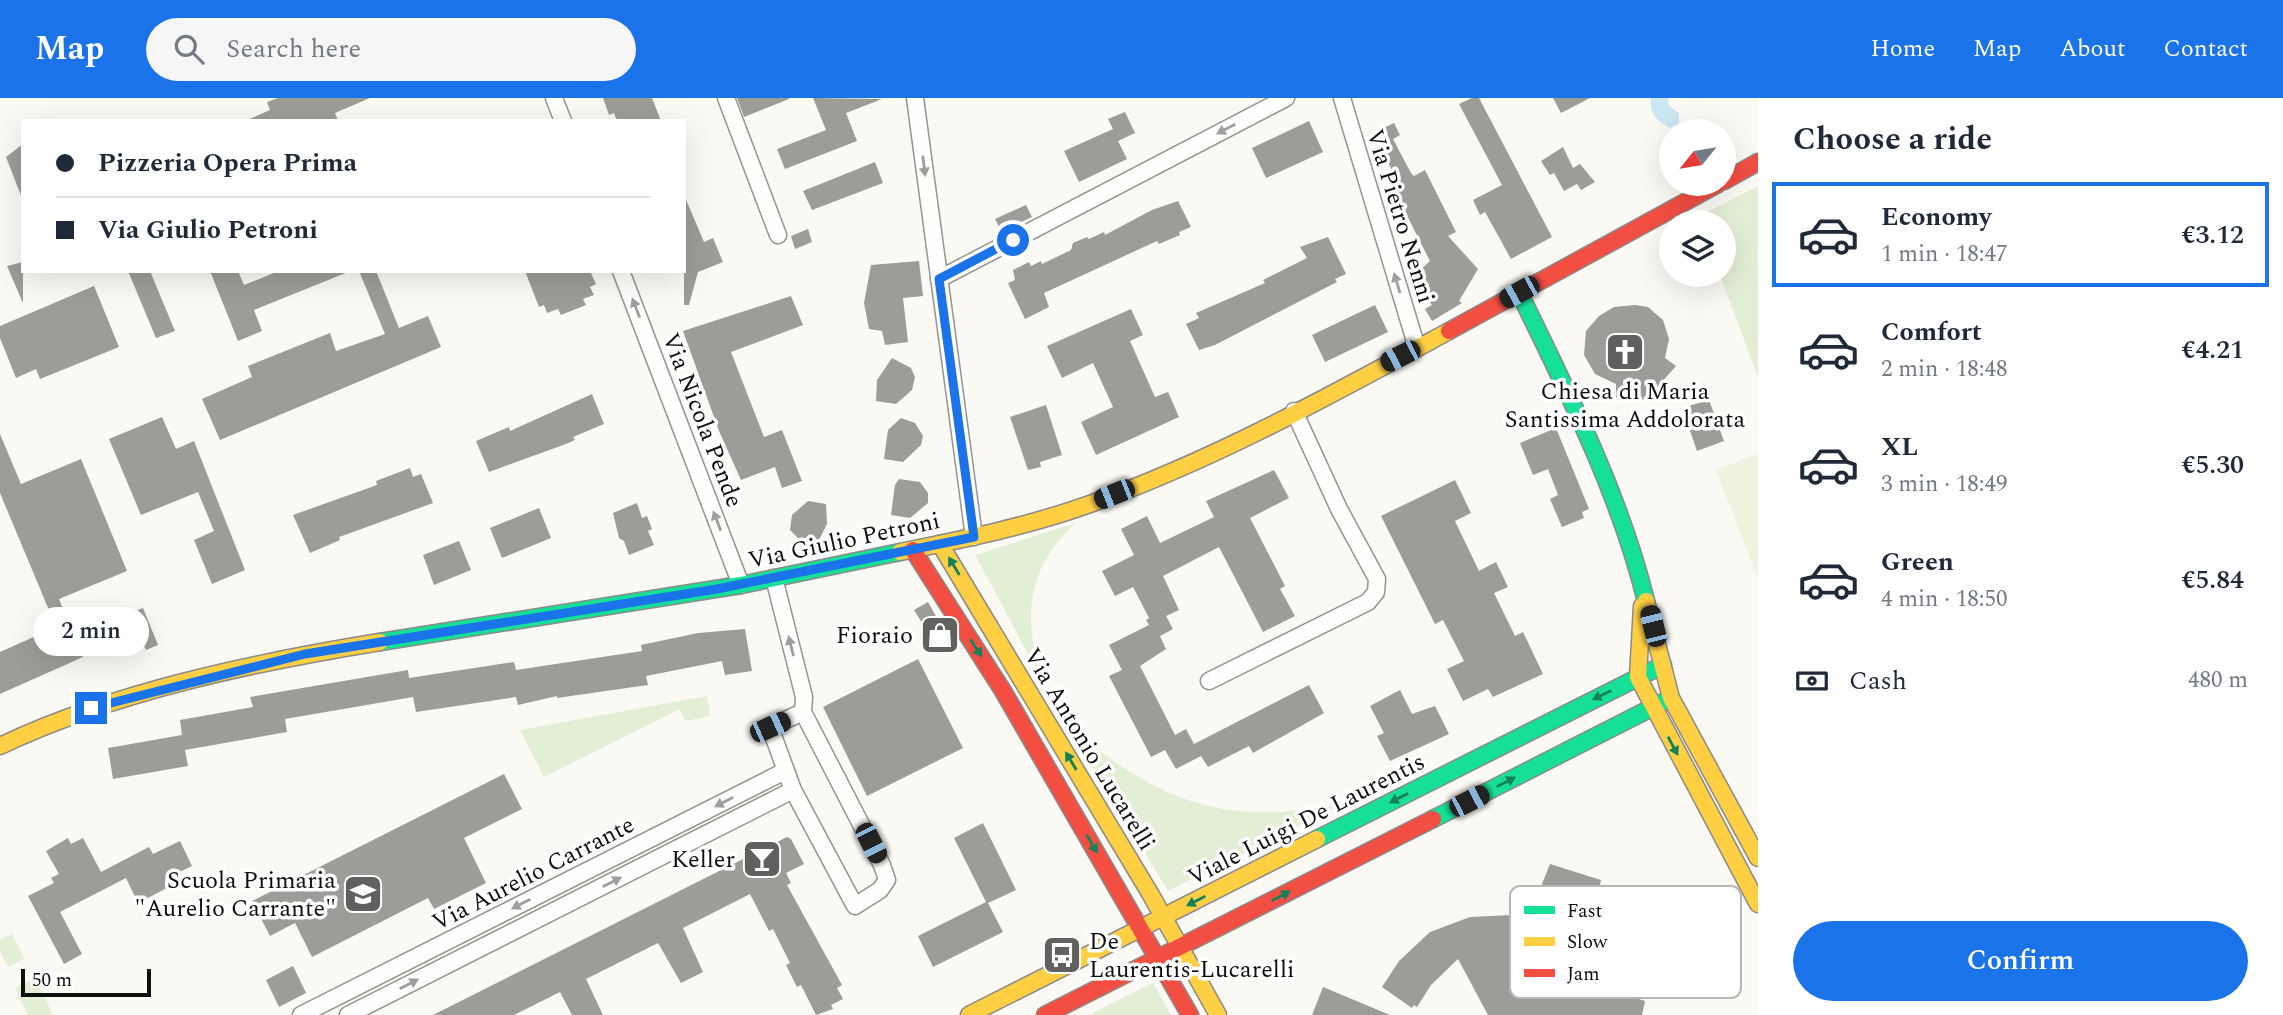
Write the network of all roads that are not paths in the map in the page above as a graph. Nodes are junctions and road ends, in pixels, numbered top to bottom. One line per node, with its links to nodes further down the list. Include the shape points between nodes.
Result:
1 (554, 98): 6 (street)
2 (726, 98): 10 (street)
3 (915, 98): 12 (street, one-way to 12)
4 (1286, 98): 12 (street, one-way to 12)
5 (1342, 98): 14 (street, Via Pietro Nenni, one-way to 5)
6 (562, 119)
7 (1758, 162): 8 (street)
8 (1736, 174)
9 (1696, 196): 13 (street, Via Giulio Petroni)
10 (778, 235)
11 (622, 273): 20 (street, Via Nicola Pende, one-way to 11)
12 (939, 279): 16 (street)
13 (1519, 292): 14 (street, Via Giulio Petroni); 21 (street, via 1589,435)
14 (1417, 348): 15 (street, Via Giulio Petroni)
15 (1294, 411): 16 (street, Via Giulio Petroni, via 1208,456 1090,504); 24 (street, via 1377,579 1376,592 1368,602)
16 (974, 537): 17 (street, Via Giulio Petroni)
17 (940, 544): 18 (street, Via Giulio Petroni); 33 (street, Via Antonio Lucarelli, one-way to 17)
18 (913, 550): 19 (street, Via Giulio Petroni); 34 (street, Via Antonio Lucarelli, one-way to 34, via 1003,691)
19 (774, 578): 20 (street, Via Giulio Petroni); 27 (street, one-way to 19, via 804,697)
20 (741, 585): 28 (street, Via Giulio Petroni, via 305,654 107,703)
21 (1643, 588): 22 (street); 23 (street)
22 (1663, 665): 23 (street, Viale Luigi De Laurentis); 25 (street)
23 (1638, 677): 26 (street); 33 (street, Viale Luigi De Laurentis, one-way to 33)
24 (1209, 681)
25 (1671, 698): 26 (street); 31 (street)
26 (1653, 708): 32 (street, one-way to 32); 35 (street, one-way to 26)
27 (803, 712): 29 (street, via 770,727); 30 (street, via 882,865 887,880 880,890 855,906)
28 (0, 746)
29 (785, 771): 30 (street); 37 (street, Via Aurelio Carrante, one-way to 37)
30 (793, 790): 38 (street, Via Aurelio Carrante, one-way to 30)
31 (1758, 858)
32 (1758, 904)
33 (1164, 917): 34 (street, Viale Luigi De Laurentis); 35 (street, Via Antonio Lucarelli)
34 (1141, 928): 36 (street, Via Antonio Lucarelli); 39 (street, Viale Luigi De Laurentis)
35 (1180, 947): 36 (street); 42 (street, Via Antonio Lucarelli)
36 (1158, 958): 40 (street); 41 (street, Via Antonio Lucarelli)
37 (301, 1015)
38 (348, 1015)
39 (969, 1015)
40 (1045, 1015)
41 (1190, 1015)
42 (1219, 1015)

